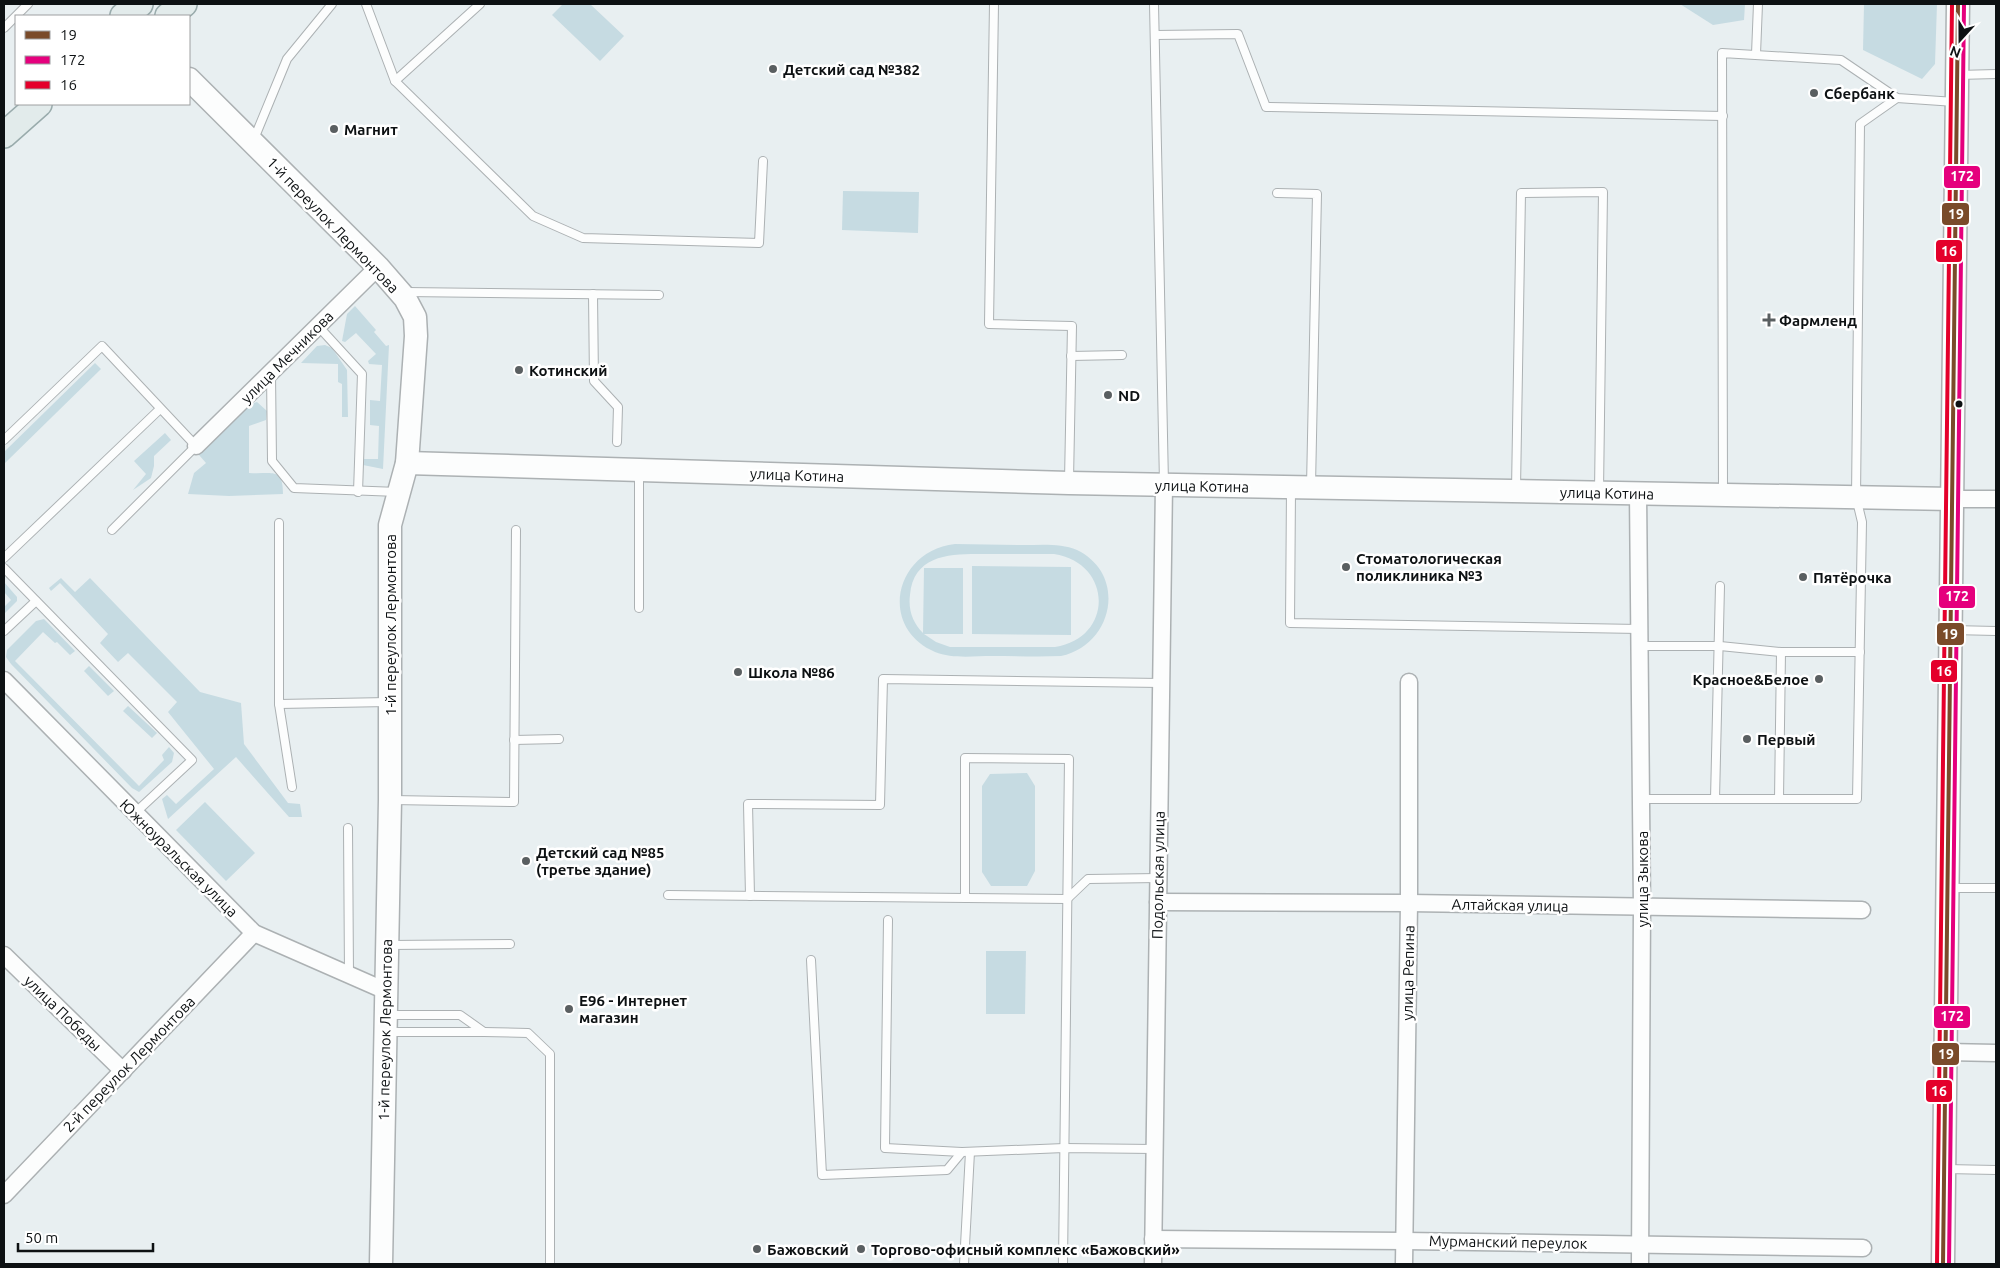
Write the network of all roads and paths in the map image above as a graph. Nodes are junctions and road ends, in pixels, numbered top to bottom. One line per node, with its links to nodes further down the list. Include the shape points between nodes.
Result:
1 (28, 4): 10 (lane)
2 (184, 4): 11 (main road)
3 (332, 4): 25 (lane, via 287,59)
4 (366, 4): 19 (lane)
5 (480, 4): 19 (lane)
6 (994, 4): 34 (lane, via 989,324 1072,326)
7 (1154, 4): 14 (lane)
8 (1758, 4): 15 (lane)
9 (1958, 4): 17 (street)
10 (17, 15)
11 (169, 15)
12 (15, 17): 13 (lane)
13 (4, 28)
14 (1155, 35): 23 (lane, via 1238,34 1266,107); 43 (lane)
15 (1756, 54): 20 (lane, via 1841,60); 23 (lane, via 1722,54)
16 (1996, 74): 17 (lane)
17 (1957, 75): 21 (street)
18 (190, 80): 25 (street, 1-й переулок Лермонтова)
19 (395, 81): 26 (lane, via 532,216 583,238 759,243)
20 (1897, 98): 21 (lane); 51 (lane, via 1860,124)
21 (1957, 102): 52 (street)
22 (38, 105): 24 (main road)
23 (1723, 116): 50 (lane)
24 (4, 135)
25 (252, 143): 28 (street, 1-й переулок Лермонтова)
26 (763, 161)
27 (1276, 193): 44 (lane, via 1317,194)
28 (378, 267): 29 (street, 1-й переулок Лермонтова); 32 (street, улица Мечникова)
29 (399, 292): 30 (lane); 40 (street, 1-й переулок Лермонтова, via 415,316 416,336)
30 (593, 294): 31 (lane); 38 (lane, via 594,381 618,407)
31 (659, 295)
32 (318, 326): 35 (street, улица Мечникова); 46 (lane, via 362,374)
33 (1122, 355): 34 (lane)
34 (1071, 356): 42 (lane)
35 (271, 372): 39 (street, улица Мечникова); 46 (lane, via 272,461 294,488)
36 (160, 409): 37 (lane, via 102,346); 39 (lane); 57 (lane)
37 (4, 440)
38 (617, 442)
39 (196, 446): 55 (lane)
40 (407, 463): 41 (street, улица Котина); 47 (street, 1-й переулок Лермонтова)
41 (639, 470): 42 (street, улица Котина); 61 (lane)
42 (1069, 483): 43 (street, улица Котина)
43 (1164, 485): 44 (street, улица Котина); 71 (street, Подольская улица)
44 (1301, 488): 45 (street, улица Котина); 65 (lane, via 1290,623)
45 (1516, 491): 48 (street, улица Котина); 48 (lane, via 1521,193 1603,192)
46 (358, 492): 47 (lane)
47 (400, 492): 72 (street, 1-й переулок Лермонтова, via 390,525)
48 (1600, 492): 49 (street, улица Котина)
49 (1638, 493): 50 (street, улица Котина); 65 (street, улица Зыкова)
50 (1723, 494): 51 (street, улица Котина)
51 (1856, 497): 52 (street, улица Котина); 68 (lane, via 1862,522)
52 (1952, 499): 53 (street, улица Котина); 62 (street)
53 (1996, 499)
54 (279, 523): 73 (lane)
55 (112, 530)
56 (516, 530): 75 (lane)
57 (4, 558)
58 (4, 568): 60 (lane)
59 (1720, 586): 66 (lane)
60 (36, 601): 63 (lane); 81 (lane, via 192,760)
61 (639, 608)
62 (1950, 630): 64 (lane); 84 (street)
63 (4, 631)
64 (1996, 632)
65 (1639, 637): 66 (lane); 77 (street, улица Зыкова)
66 (1720, 646): 67 (lane); 78 (lane)
67 (1781, 652): 68 (lane); 79 (lane)
68 (1860, 652): 79 (lane, via 1857,799)
69 (4, 680): 81 (street, Южноуральская улица)
70 (1409, 682): 91 (street, улица Репина)
71 (1161, 683): 83 (street, Подольская улица); 87 (lane, via 884,679 880,805 748,804)
72 (390, 702): 73 (lane); 80 (street, 1-й переулок Лермонтова)
73 (279, 704): 76 (lane)
74 (559, 738): 75 (lane)
75 (514, 740): 80 (lane, via 514,802)
76 (292, 787)
77 (1641, 799): 78 (lane); 92 (street, улица Зыкова)
78 (1715, 799): 79 (lane)
79 (1779, 799)
80 (390, 800): 97 (street, 1-й переулок Лермонтова)
81 (135, 813): 95 (street, Южноуральская улица)
82 (348, 828): 100 (lane)
83 (1158, 878): 89 (lane, via 1088,879); 90 (street, Подольская улица)
84 (1947, 888): 85 (lane); 104 (street)
85 (1996, 888)
86 (668, 895): 87 (lane)
87 (750, 896): 88 (lane)
88 (965, 898): 89 (lane); 89 (lane, via 965,758 1069,760)
89 (1067, 899): 107 (lane)
90 (1158, 902): 91 (street, Алтайская улица); 108 (street, Подольская улица)
91 (1410, 903): 92 (street, Алтайская улица); 114 (street, улица Репина)
92 (1642, 907): 93 (street, Алтайская улица); 115 (street, улица Зыкова)
93 (1862, 910)
94 (888, 920): 109 (lane, via 885,1148)
95 (254, 933): 100 (street, Южноуральская улица); 106 (street, 2-й переулок Лермонтова)
96 (510, 944): 97 (lane)
97 (387, 945): 101 (street, 1-й переулок Лермонтова)
98 (4, 955): 106 (street, улица Победы)
99 (811, 960): 109 (lane, via 822,1175 947,1170)
100 (349, 975): 101 (street, Южноуральская улица)
101 (386, 991): 102 (street, 1-й переулок Лермонтова)
102 (385, 1023): 103 (lane); 103 (lane, via 460,1016); 117 (street, 1-й переулок Лермонтова)
103 (484, 1032): 118 (lane, via 528,1033 550,1054)
104 (1946, 1052): 105 (street); 110 (street)
105 (1996, 1053)
106 (123, 1071): 112 (street, 2-й переулок Лермонтова)
107 (1064, 1148): 108 (lane); 109 (lane); 120 (lane)
108 (1154, 1149): 113 (street, Подольская улица)
109 (966, 1152): 119 (lane)
110 (1944, 1169): 111 (lane); 124 (street)
111 (1996, 1170)
112 (4, 1195)
113 (1153, 1239): 114 (street, Мурманский переулок); 121 (street, Подольская улица)
114 (1405, 1240): 115 (street, Мурманский переулок); 122 (street, улица Репина)
115 (1640, 1244): 116 (street, Мурманский переулок); 123 (street, улица Зыкова)
116 (1863, 1248)
117 (381, 1264)
118 (550, 1264)
119 (964, 1264)
120 (1063, 1264)
121 (1152, 1264)
122 (1404, 1264)
123 (1640, 1264)
124 (1943, 1264)

